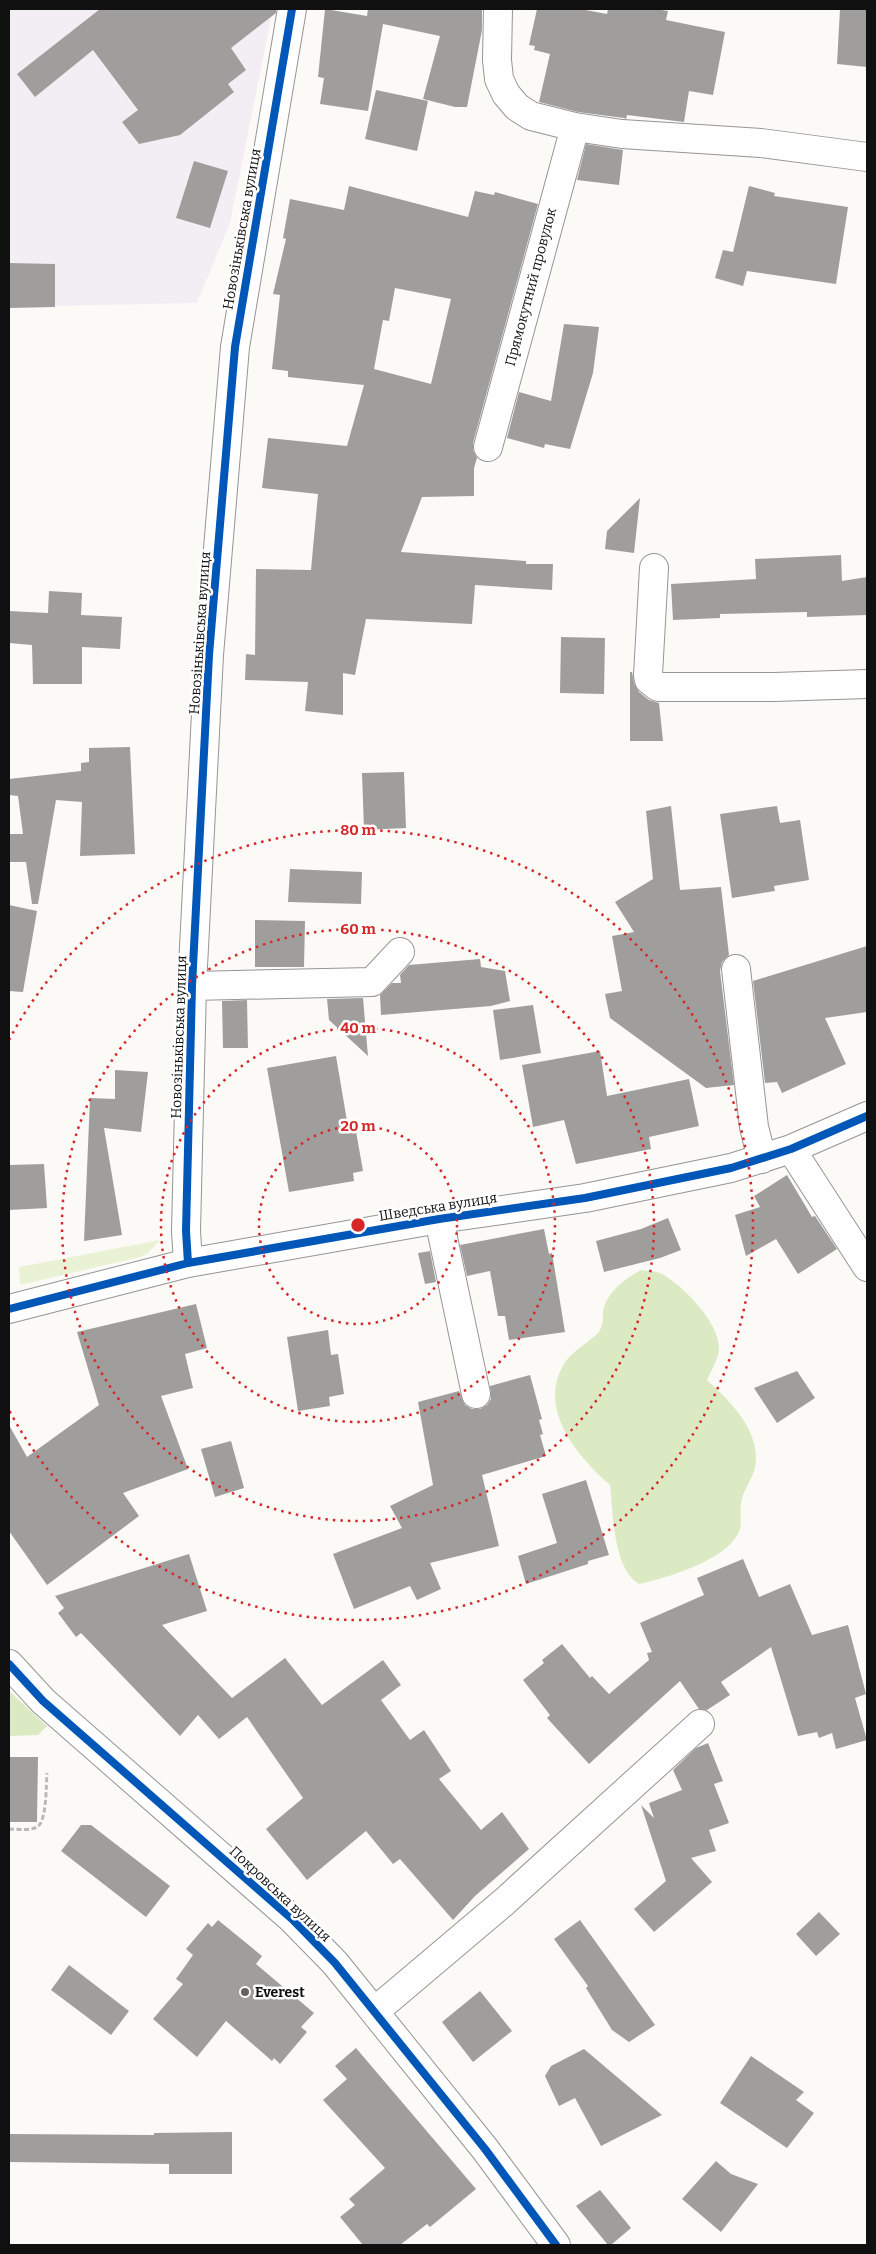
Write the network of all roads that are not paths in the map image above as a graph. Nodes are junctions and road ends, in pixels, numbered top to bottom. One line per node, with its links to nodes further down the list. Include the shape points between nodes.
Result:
1 (292, 9): 10 (street, Новозіньківська вулиця, via 235,347 209,655)
2 (498, 9): 3 (street, via 497,60 499,78 506,94 531,116)
3 (575, 127): 4 (street, via 622,134 761,143); 5 (street, Прямокутний провулок)
4 (867, 157)
5 (488, 447)
6 (654, 568): 7 (street, via 648,675 658,687)
7 (867, 684)
8 (400, 952): 10 (street, via 372,982)
9 (736, 969): 13 (street, via 754,1127)
10 (192, 986): 15 (street, Новозіньківська вулиця)
11 (867, 1116): 12 (street, Шведська вулиця)
12 (791, 1149): 13 (street, Шведська вулиця); 16 (street)
13 (762, 1159): 14 (street, Шведська вулиця, via 585,1198)
14 (439, 1218): 15 (street, Шведська вулиця); 18 (street)
15 (188, 1263): 17 (street, Шведська вулиця)
16 (867, 1267)
17 (9, 1309)
18 (476, 1394)
19 (9, 1664): 21 (street, Покровська вулиця, via 43,1701 292,1919)
20 (700, 1724): 21 (street, via 504,1902)
21 (375, 2011): 22 (street, Покровська вулиця, via 485,2149)
22 (556, 2245)

